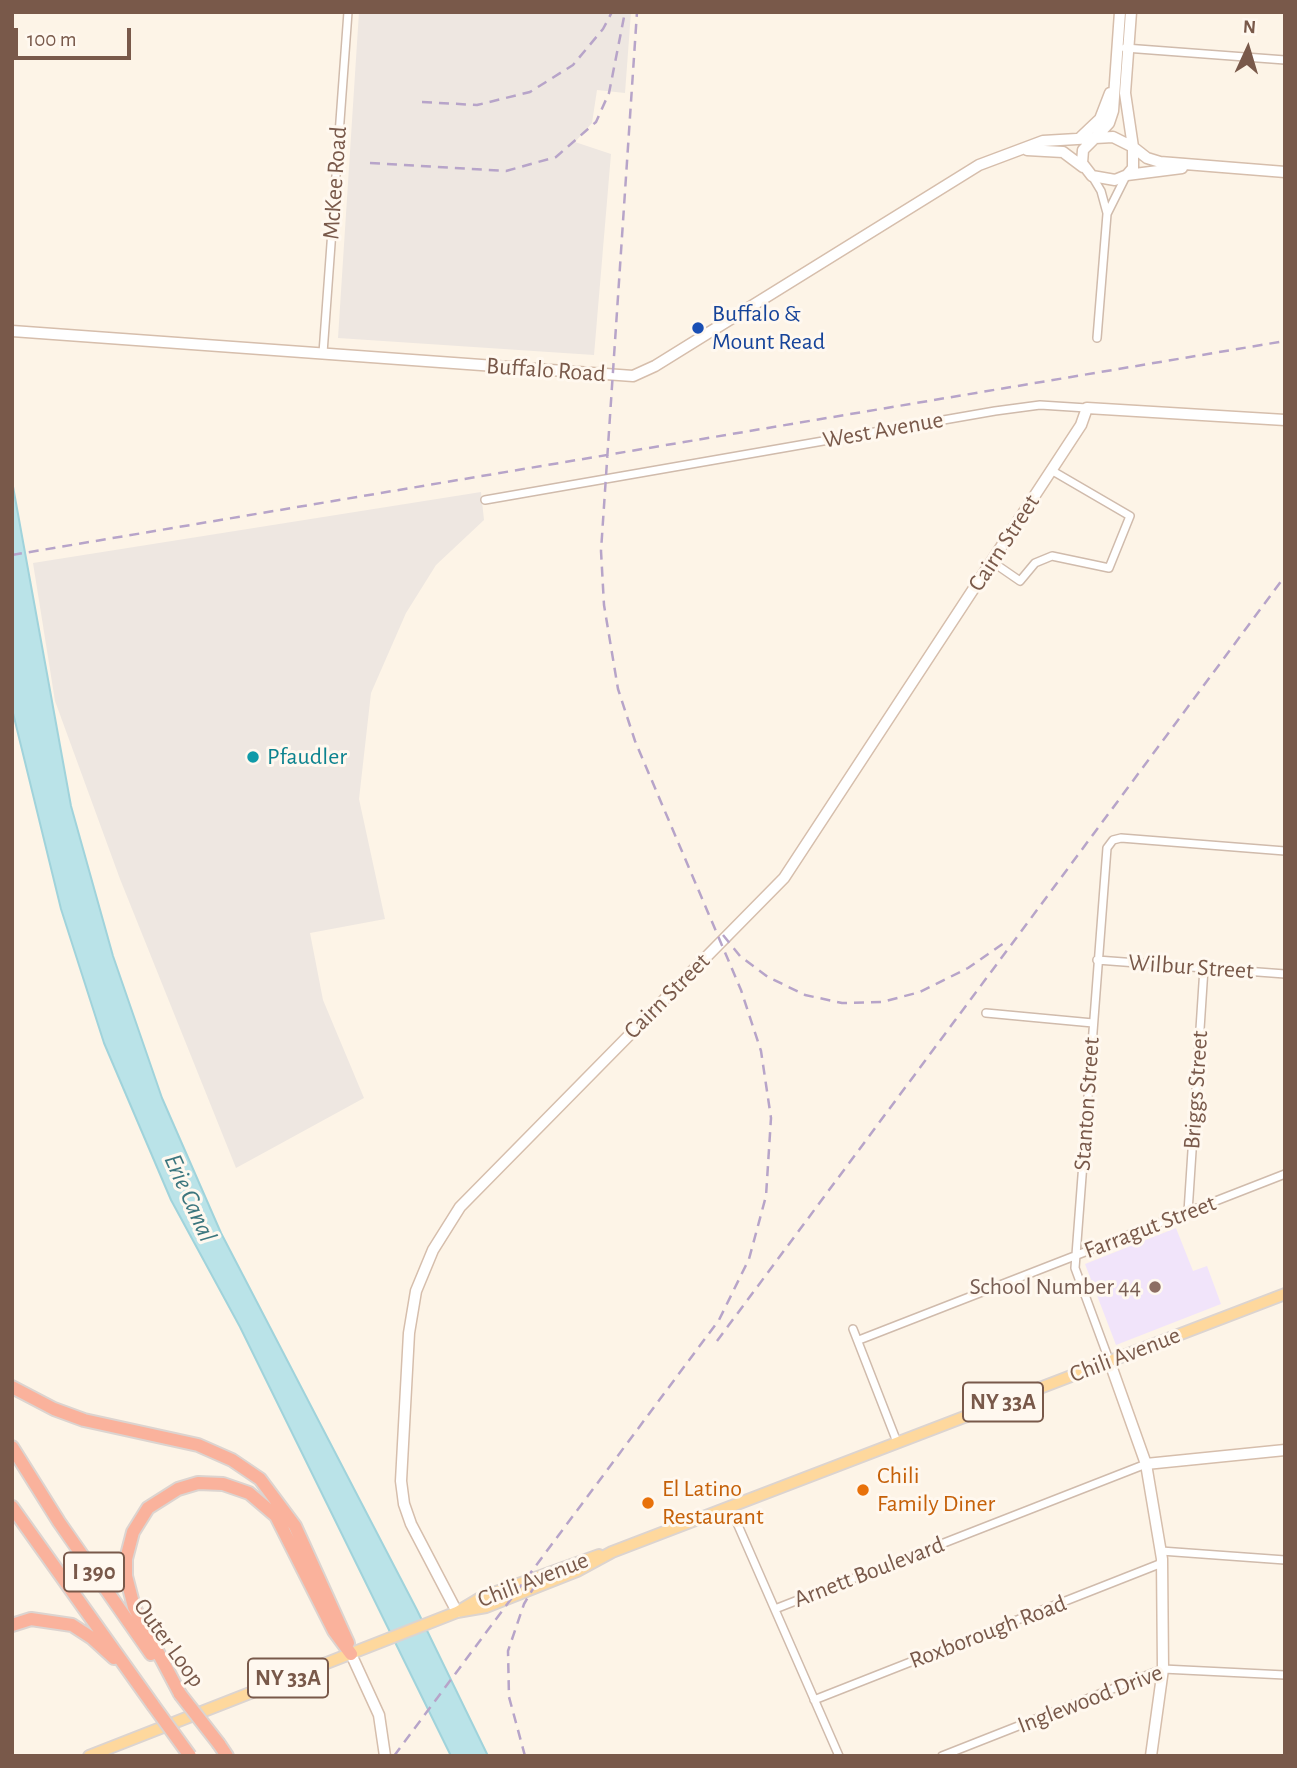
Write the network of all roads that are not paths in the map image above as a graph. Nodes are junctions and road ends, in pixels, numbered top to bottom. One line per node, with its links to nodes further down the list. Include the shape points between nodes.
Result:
1 (348, 12): 18 (street, McKee Road)
2 (1120, 12): 4 (street)
3 (1131, 12): 4 (street)
4 (1123, 47): 5 (street); 6 (street); 9 (street)
5 (1285, 60)
6 (1114, 78): 7 (street, via 1103,114); 8 (street, via 1113,111 1109,123)
7 (1080, 137): 8 (street, Buffalo Road); 10 (street, Buffalo Road, via 1043,141)
8 (1094, 138): 9 (street, via 1113,137); 12 (street, via 1081,159)
9 (1133, 147): 11 (street, via 1152,160); 14 (street, via 1135,163)
10 (1019, 150): 12 (street, Buffalo Road, via 1063,152); 18 (street, Buffalo Road, via 961,176 640,374)
11 (1203, 166): 13 (street); 14 (street)
12 (1088, 172): 14 (street, via 1109,180); 15 (street, via 1101,191)
13 (1285, 172)
14 (1126, 176): 15 (street)
15 (1107, 214): 17 (street)
16 (12, 331): 18 (street, Buffalo Road)
17 (1097, 338)
18 (323, 353)
19 (1087, 408): 20 (street, West Avenue); 21 (street, Cairn Street); 22 (street, West Avenue, via 1040,405 995,411)
20 (1285, 420)
21 (1051, 470): 23 (street, Cairn Street); 23 (street, via 1129,516 1109,568 1048,557 1035,563 1020,581)
22 (485, 500)
23 (991, 561): 48 (street, Cairn Street, via 784,878 465,1200 433,1250 416,1291 409,1332 402,1489 411,1524)
24 (1285, 851): 25 (street, Stanton Street, via 1121,838 1109,842)
25 (1097, 960): 26 (street, Wilbur Street); 29 (street, Stanton Street)
26 (1204, 968): 27 (street, Wilbur Street); 31 (street, Briggs Street)
27 (1285, 974)
28 (986, 1013): 29 (street)
29 (1093, 1023): 32 (street, Stanton Street)
30 (1285, 1174): 31 (street, Farragut Street)
31 (1188, 1212): 32 (street, Farragut Street)
32 (1076, 1256): 35 (street, Farragut Street); 36 (street, Stanton Street, via 1075,1273)
33 (1285, 1294): 36 (main road, Chili Avenue / NY 33A)
34 (853, 1329): 35 (street)
35 (859, 1340): 38 (street)
36 (1109, 1360): 38 (main road, Chili Avenue / NY 33A); 41 (street)
37 (12, 1387): 50 (highway, via 84,1420 207,1448 260,1479 295,1526)
38 (897, 1442): 43 (main road, Chili Avenue / NY 33A)
39 (12, 1447): 54 (highway, Outer Loop / I 390)
40 (1285, 1450): 41 (street, Arnett Boulevard)
41 (1146, 1464): 44 (street); 47 (street, Arnett Boulevard)
42 (12, 1507): 51 (highway, Outer Loop / I 390)
43 (730, 1507): 47 (street); 48 (main road, Chili Avenue / NY 33A, via 482,1597)
44 (1161, 1551): 45 (street); 46 (street)
45 (1285, 1560)
46 (1163, 1563): 52 (street); 55 (street, Roxborough Road)
47 (775, 1609): 55 (street)
48 (457, 1612): 50 (main road, Chili Avenue / NY 33A)
49 (12, 1625): 51 (highway, via 31,1619 72,1625)
50 (351, 1654): 54 (highway, via 334,1631 276,1516 249,1493 223,1483 198,1483 178,1489 148,1508 133,1532 126,1559 137,1615); 56 (main road, Chili Avenue / NY 33A); 59 (street, via 379,1715)
51 (127, 1667): 57 (highway, Outer Loop / I 390, bridge)
52 (1163, 1669): 53 (street, Inglewood Drive); 61 (street, Inglewood Drive); 62 (street)
53 (1285, 1675)
54 (180, 1694): 58 (highway, Outer Loop / I 390, bridge)
55 (814, 1700): 60 (street)
56 (89, 1756)
57 (190, 1756)
58 (227, 1756)
59 (385, 1756)
60 (839, 1756)
61 (942, 1756)
62 (1151, 1756)

